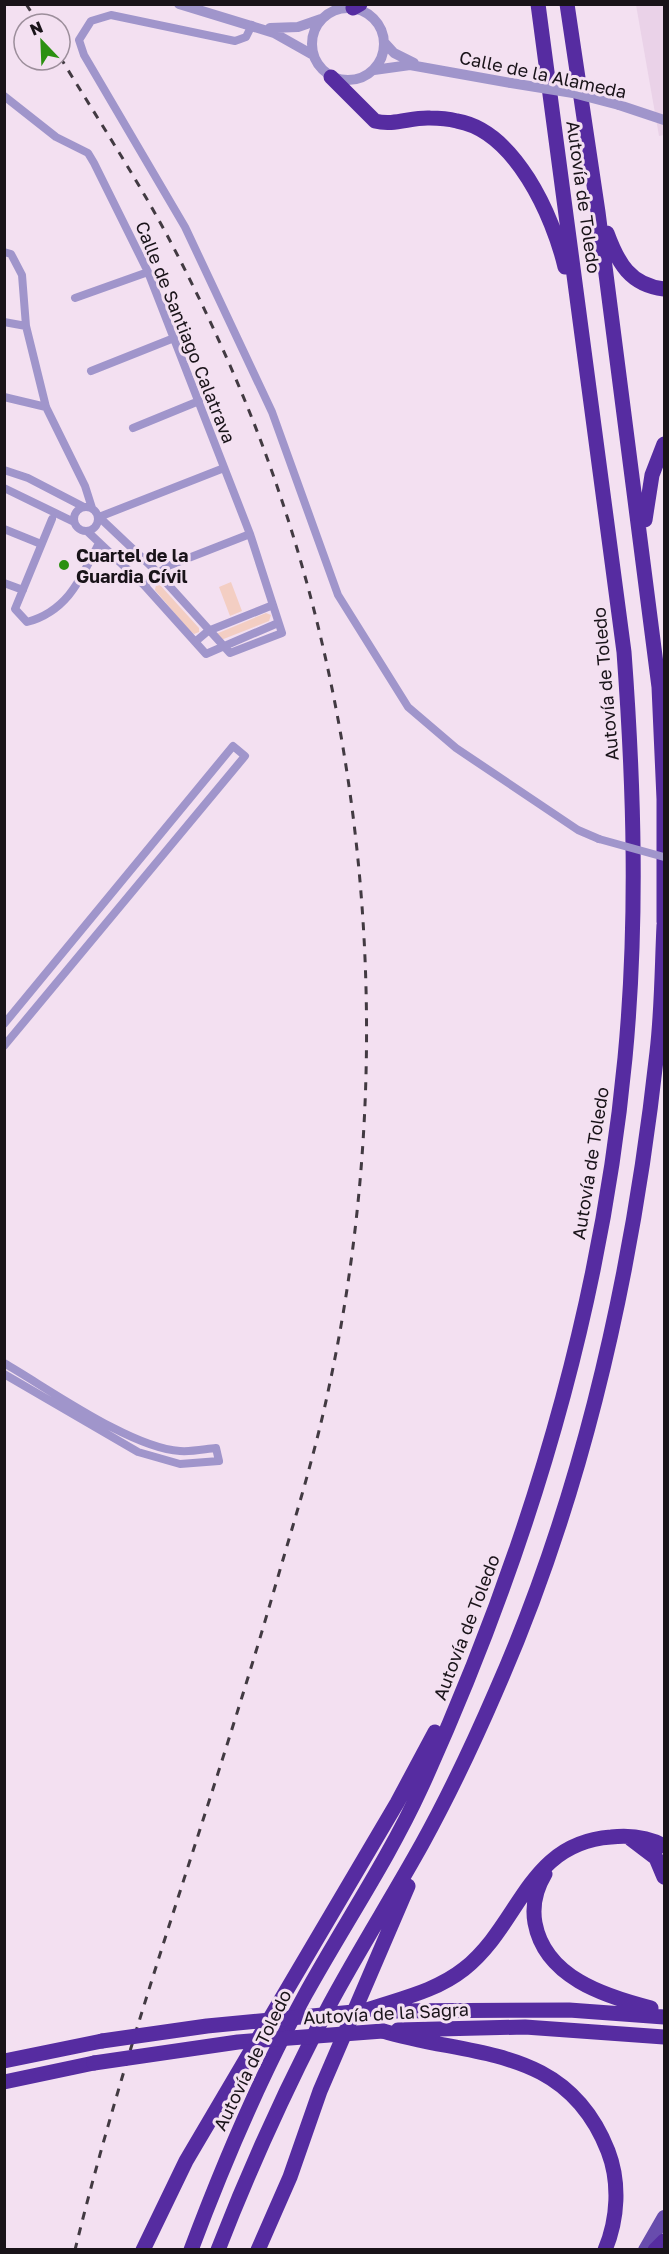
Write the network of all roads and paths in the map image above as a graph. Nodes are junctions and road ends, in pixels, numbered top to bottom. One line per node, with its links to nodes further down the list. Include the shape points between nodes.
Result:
1 (179, 4): 6 (street, Calle de la Alameda)
2 (538, 4): 20 (highway, Autovía de Toledo)
3 (567, 4): 15 (highway, Autovía de Toledo)
4 (357, 6): 5 (street, Calle de la Alameda, via 339,9); 7 (street, Calle de la Alameda, via 372,17)
5 (321, 19): 6 (street, Calle de la Alameda, via 287,29); 8 (street, via 312,36)
6 (255, 26): 8 (street, Calle de la Alameda, via 285,37); 52 (street, bridge, via 246,37 235,41 111,15 91,21 79,40 84,55 185,227 267,402 338,595 408,707 456,748 578,830)
7 (384, 42): 9 (street, Calle de la Alameda, via 394,53); 10 (street, via 381,60)
8 (313, 55): 11 (street, Calle de la Alameda, via 320,68)
9 (426, 67): 10 (street, Calle de la Alameda, via 399,65); 13 (street, Calle de la Alameda, bridge, via 573,93)
10 (374, 70): 11 (street, Calle de la Alameda, via 357,80)
11 (331, 76): 20 (highway, via 375,121 460,121 482,130 501,146 519,166 546,211 558,239 571,293)
12 (4, 96): 17 (street, Calle de Santiago Calatrava, via 56,137 88,153)
13 (659, 115): 14 (street, Calle de la Alameda)
14 (664, 120)
15 (598, 212): 18 (highway, via 620,265 642,283); 39 (highway, Autovía de Toledo, via 622,416)
16 (4, 252): 22 (street, via 11,254 22,275)
17 (148, 272): 19 (street); 23 (street, Calle de Santiago Calatrava)
18 (664, 289)
19 (75, 298)
20 (579, 303): 58 (highway, Autovía de Toledo, via 624,652 631,746 635,832 633,944 625,1058 604,1210 567,1389 517,1551)
21 (4, 322): 22 (street)
22 (26, 326): 27 (street)
23 (174, 338): 24 (street); 26 (street, Calle de Santiago Calatrava)
24 (90, 371)
25 (4, 397): 27 (street)
26 (199, 401): 28 (street); 30 (street, Calle de Santiago Calatrava)
27 (46, 407): 33 (street, via 85,486)
28 (134, 428)
29 (664, 444): 39 (highway, via 652,475)
30 (224, 468): 34 (street); 40 (street, Calle de Santiago Calatrava)
31 (4, 470): 33 (street)
32 (4, 488): 36 (street)
33 (88, 507): 34 (street); 36 (street, via 75,514)
34 (99, 517): 38 (street, via 95,528); 43 (street)
35 (52, 519): 42 (street)
36 (74, 522): 38 (street)
37 (4, 529): 42 (street)
38 (88, 532): 41 (street)
39 (641, 532): 53 (highway, Autovía de Toledo, via 659,687)
40 (250, 534): 43 (street); 47 (street, Calle de Santiago Calatrava)
41 (99, 543): 45 (street); 46 (street, via 77,585 56,611 27,622 15,609)
42 (41, 544): 46 (street)
43 (157, 573): 45 (street); 49 (street)
44 (4, 583): 46 (street)
45 (144, 585): 50 (street)
46 (23, 590)
47 (273, 605): 48 (street, Calle de Santiago Calatrava); 49 (street)
48 (278, 623): 51 (street); 51 (street, via 282,633 230,653)
49 (208, 631): 50 (street); 51 (street)
50 (195, 642): 51 (street, via 206,654)
51 (222, 646)
52 (664, 857)
53 (664, 923): 60 (highway, Autovía de Toledo, via 657,1050 635,1217 582,1451 538,1583 496,1690)
54 (4, 1024): 55 (street, via 233,746 245,756)
55 (4, 1046)
56 (4, 1363): 57 (street, via 124,1433 154,1446 180,1451 216,1448 219,1461 180,1464 138,1452)
57 (4, 1374)
58 (463, 1690): 70 (highway, via 448,1709 398,1803); 76 (highway, Autovía de Toledo, via 419,1793 271,2061 224,2161)
59 (625, 1836): 61 (highway, via 653,1840); 62 (highway, via 584,1841); 63 (highway, via 656,1858)
60 (424, 1841): 71 (highway, via 422,1856 320,2091); 77 (highway, Autovía de Toledo, via 300,2063 252,2163)
61 (664, 1846)
62 (557, 1856): 64 (highway, Autovía de la Sagra, via 532,1880 499,1933 480,1955 439,1985); 65 (highway, via 540,1882 535,1900 537,1934 544,1950 569,1976)
63 (664, 1876)
64 (389, 2007): 65 (highway, Autovía de la Sagra); 68 (highway, Autovía de la Sagra, bridge, via 207,2026)
65 (664, 2015)
66 (383, 2031): 67 (highway, Autovía de la Sagra, via 525,2027); 69 (highway, Autovía de la Sagra, bridge, via 238,2042 94,2063); 80 (highway, via 522,2063 570,2094 588,2114 610,2158 615,2208)
67 (664, 2037)
68 (4, 2061)
69 (4, 2082)
70 (206, 2128): 74 (highway); 75 (highway)
71 (290, 2177): 78 (highway); 79 (highway, via 284,2208)
72 (664, 2217): 81 (main road)
73 (664, 2241): 82 (highway)
74 (143, 2250)
75 (154, 2250)
76 (191, 2250)
77 (218, 2250)
78 (258, 2250)
79 (268, 2250)
80 (605, 2250)
81 (645, 2250)
82 (655, 2250)

